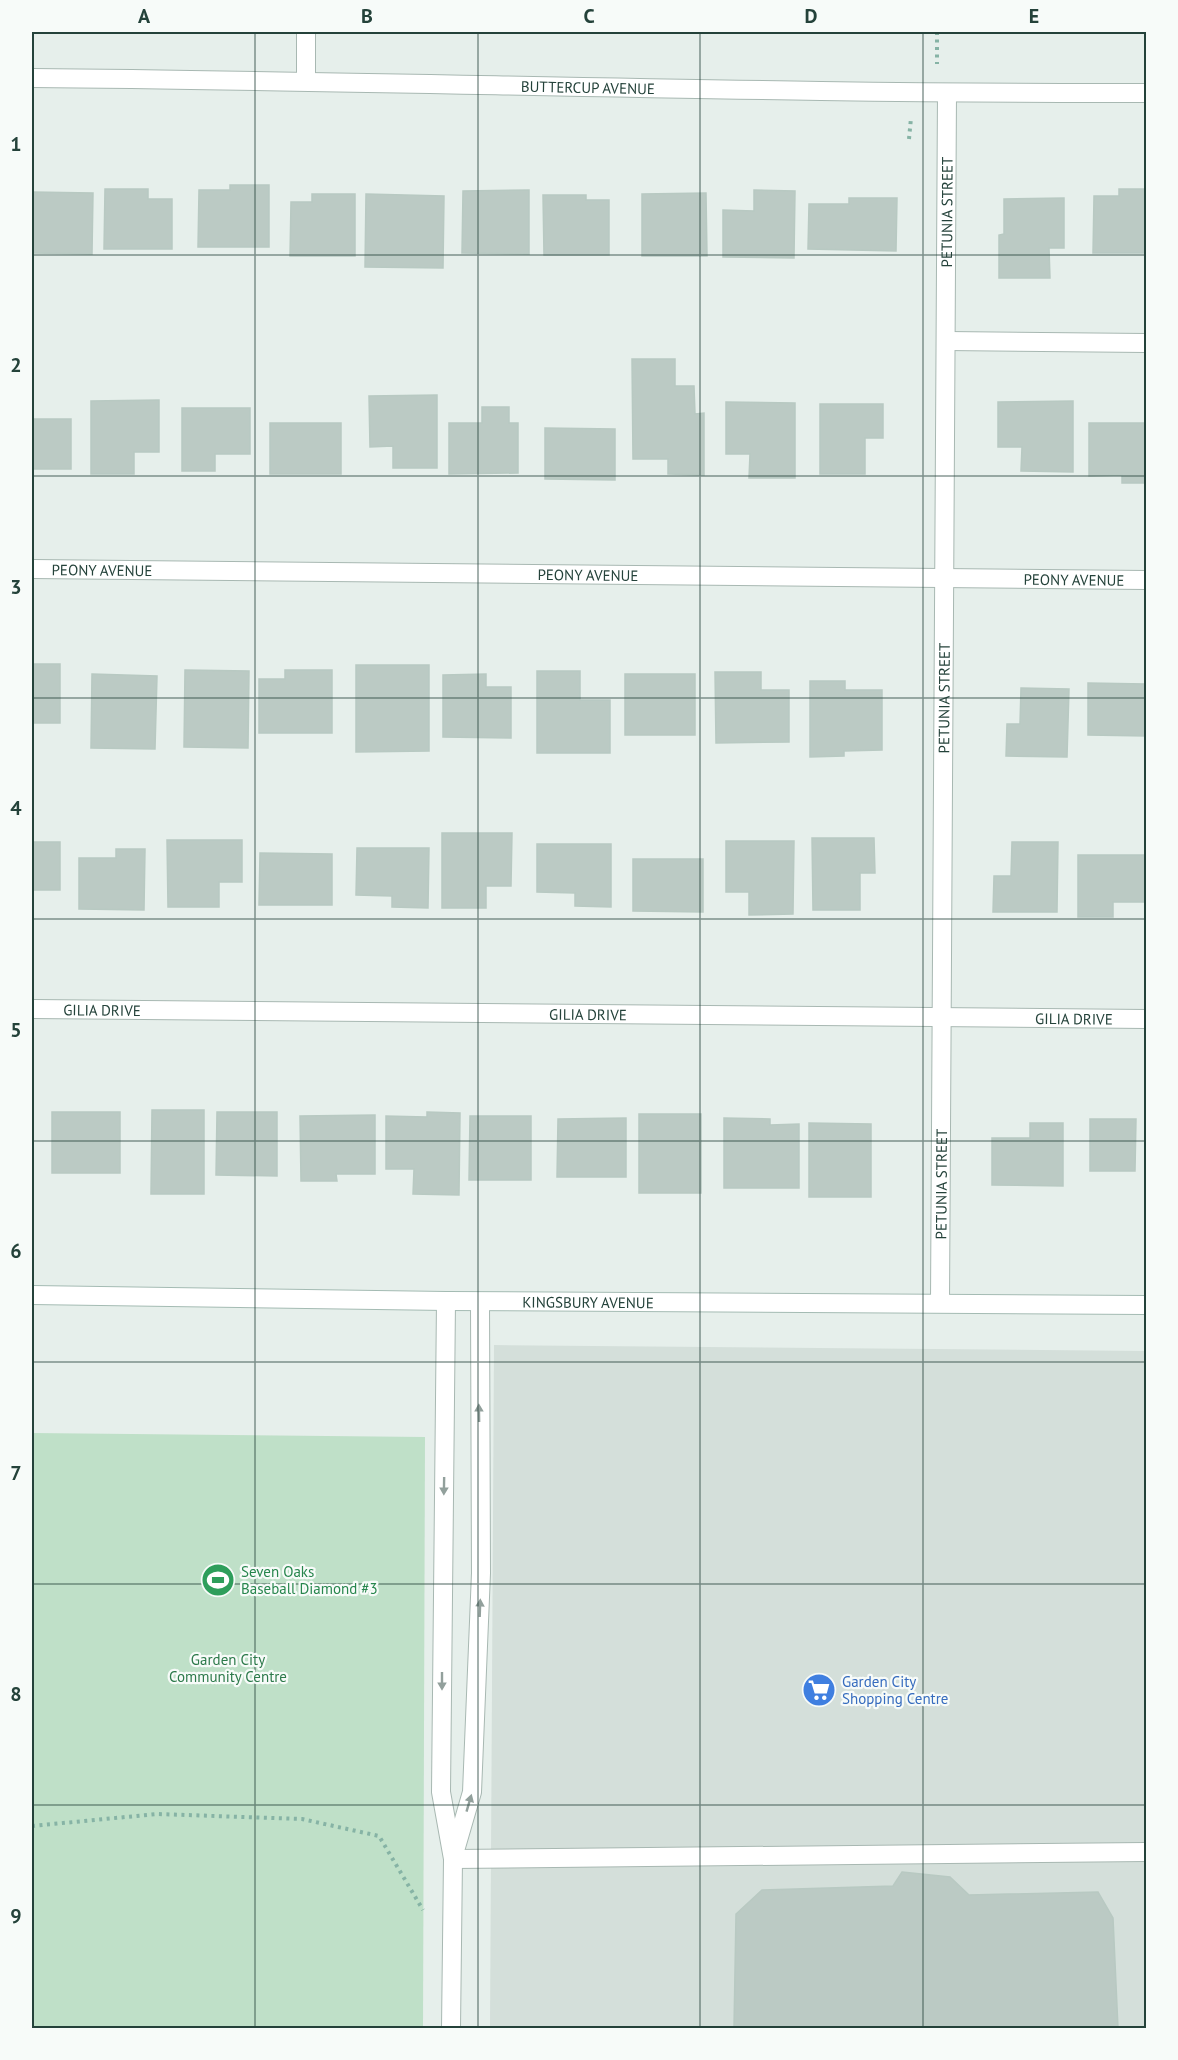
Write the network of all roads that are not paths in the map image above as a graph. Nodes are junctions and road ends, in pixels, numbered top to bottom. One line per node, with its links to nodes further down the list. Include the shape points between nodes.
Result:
1 (306, 32): 3 (street)
2 (32, 78): 3 (street, BUTTERCUP AVENUE)
3 (306, 80): 4 (street, BUTTERCUP AVENUE)
4 (947, 93): 5 (street, BUTTERCUP AVENUE); 6 (street, PETUNIA STREET)
5 (1146, 93)
6 (947, 341): 7 (street); 9 (street, PETUNIA STREET)
7 (1146, 344)
8 (32, 569): 9 (street, PEONY AVENUE)
9 (945, 577): 10 (street, PEONY AVENUE); 12 (street, PETUNIA STREET)
10 (1146, 580)
11 (32, 1009): 12 (street, GILIA DRIVE)
12 (941, 1017): 13 (street, GILIA DRIVE); 17 (street, PETUNIA STREET)
13 (1146, 1019)
14 (32, 1295): 15 (street, KINGSBURY AVENUE)
15 (446, 1302): 16 (street, KINGSBURY AVENUE); 20 (street, one-way to 20, via 441,1792)
16 (480, 1302): 17 (street, KINGSBURY AVENUE); 20 (street, one-way to 16, via 472,1792 481,1573)
17 (940, 1302): 18 (street, KINGSBURY AVENUE)
18 (1146, 1305)
19 (1146, 1852): 20 (street)
20 (453, 1859): 21 (street)
21 (452, 2028)

